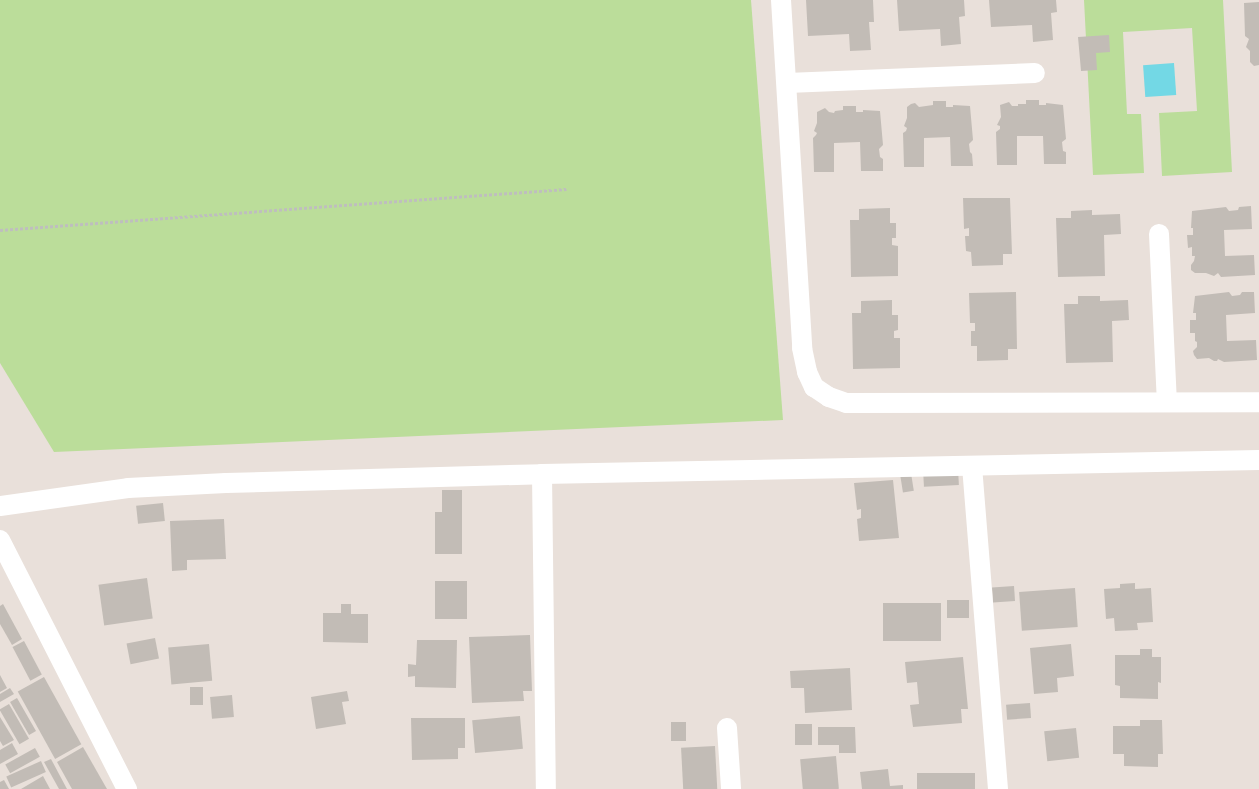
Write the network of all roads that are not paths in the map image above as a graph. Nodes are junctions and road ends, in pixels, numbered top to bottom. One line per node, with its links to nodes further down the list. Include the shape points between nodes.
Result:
1 (782, 0): 3 (street)
2 (1035, 73): 3 (street)
3 (786, 83): 5 (street, via 802,348 807,372 814,386 829,397 846,403)
4 (1159, 234): 5 (street)
5 (1167, 402): 6 (street)
6 (1259, 402)
7 (1259, 460): 8 (street)
8 (972, 466): 9 (street); 16 (street)
9 (542, 474): 10 (street, via 128,488); 14 (street)
10 (0, 506)
11 (0, 540): 13 (street)
12 (727, 728): 15 (street)
13 (127, 789)
14 (546, 789)
15 (731, 789)
16 (998, 789)

